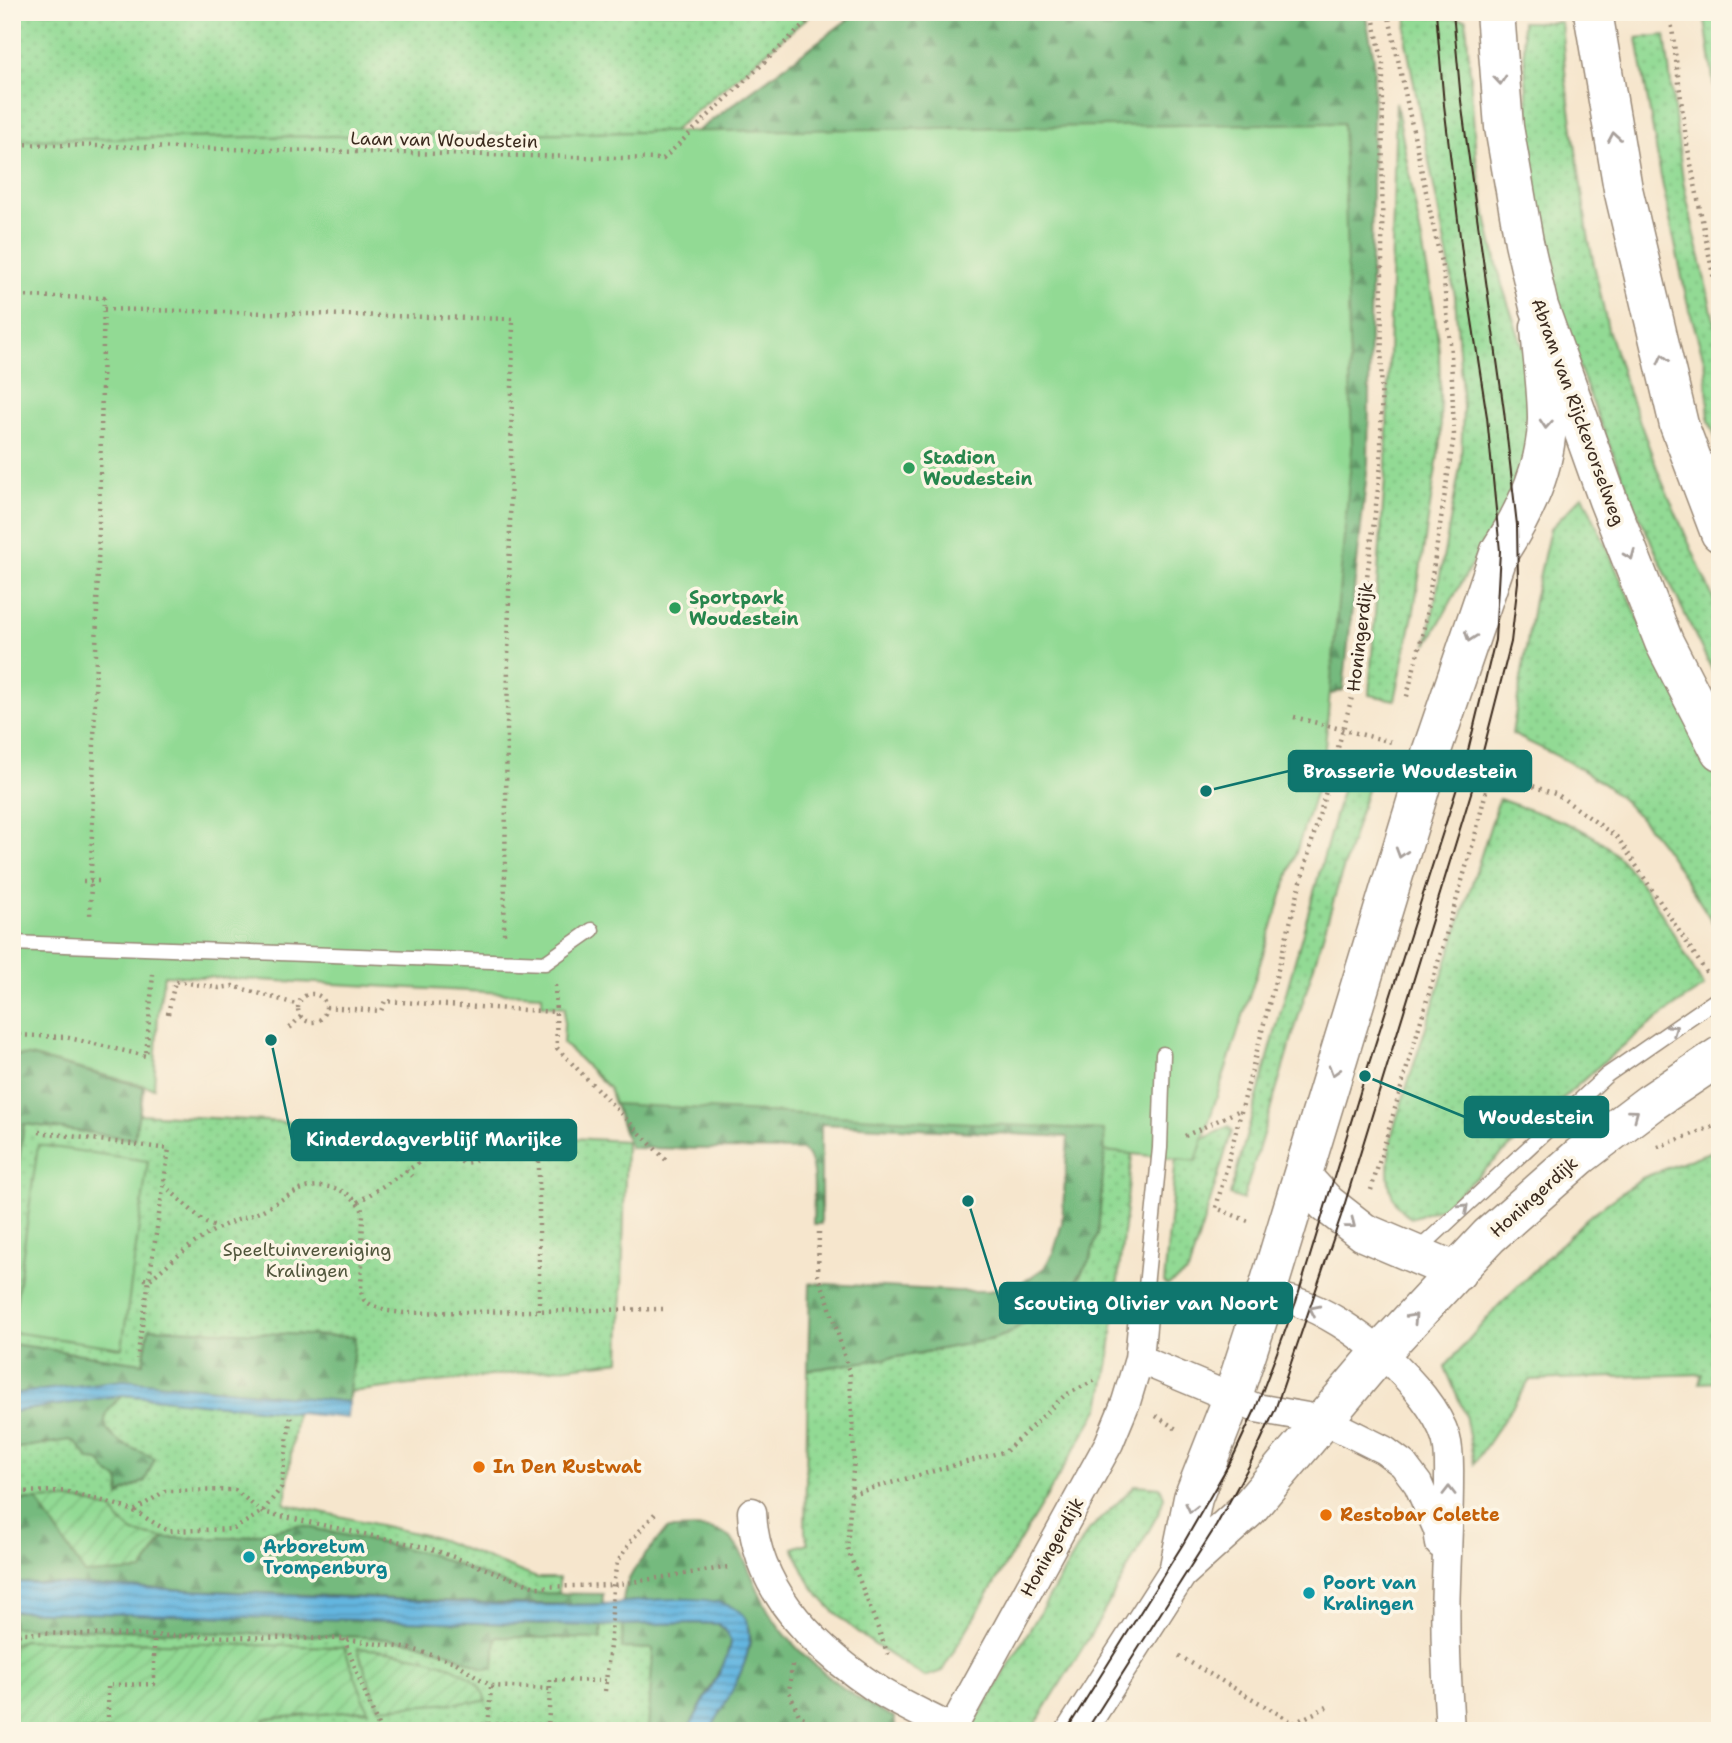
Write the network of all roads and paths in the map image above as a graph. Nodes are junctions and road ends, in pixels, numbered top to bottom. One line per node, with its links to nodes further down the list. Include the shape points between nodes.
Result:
1 (817, 12): 9 (path, Laan van Woudestein, via 663,159)
2 (1372, 12): 18 (path, Honingerdijk, via 1383,64 1381,465)
3 (1388, 12): 15 (path, via 1443,272 1454,435 1424,628)
4 (1495, 12): 11 (street, Abram van Rijckevorselweg, one-way to 11, via 1504,127)
5 (1593, 12): 14 (street, one-way to 5, via 1675,412 1623,189)
6 (1637, 12): 8 (path)
7 (1694, 12): 8 (path)
8 (1670, 13): 13 (path, via 1686,139)
9 (12, 144)
10 (12, 296): 12 (path, via 104,298)
11 (1539, 307): 20 (street, Abram van Rijckevorselweg, one-way to 20, via 1664,642); 21 (street, Honingerdijk, one-way to 21, via 1547,421 1540,472 1500,551)
12 (104, 309): 25 (path); 31 (path, via 513,319)
13 (1720, 310)
14 (1720, 533)
15 (1405, 704)
16 (1294, 717): 18 (path)
17 (1398, 730): 19 (path)
18 (1345, 732): 19 (path); 43 (path, Honingerdijk)
19 (1395, 743): 21 (path); 22 (path)
20 (1720, 751)
21 (1431, 753): 23 (path); 50 (street, Honingerdijk, one-way to 50)
22 (1391, 756)
23 (1491, 771): 33 (path, via 1558,795 1618,838); 53 (path)
24 (83, 881): 25 (path)
25 (91, 881): 26 (path); 29 (path)
26 (99, 881)
27 (592, 930): 32 (lane)
28 (12, 943): 29 (lane)
29 (90, 946): 30 (lane)
30 (156, 948): 31 (lane); 40 (path, via 145,1056 65,1037)
31 (504, 961): 32 (lane)
32 (545, 963): 36 (path, via 555,976)
33 (1717, 991): 58 (lane, one-way to 33, via 1607,1075)
34 (299, 1005): 35 (path, via 312,994); 37 (path, via 233,986 175,981); 38 (path)
35 (326, 1007): 36 (path, via 381,1011 384,1001); 38 (path, via 315,1022)
36 (556, 1012): 48 (path, via 557,1048)
37 (168, 1014)
38 (301, 1016): 39 (path)
39 (290, 1028)
40 (12, 1035)
41 (1163, 1054): 45 (lane, Honingerdijk)
42 (1720, 1056): 59 (street, Honingerdijk, one-way to 42, via 1489,1237 1580,1156)
43 (1241, 1110): 45 (path); 55 (path, Honingerdijk, via 1216,1208)
44 (39, 1132): 52 (path, via 169,1149)
45 (1160, 1148): 65 (lane, Honingerdijk)
46 (571, 1152): 47 (path)
47 (540, 1153): 49 (path, via 494,1150 464,1163 436,1152); 64 (path)
48 (666, 1160)
49 (407, 1170): 51 (path); 54 (path)
50 (1302, 1177): 58 (street, one-way to 58, via 1351,1225); 62 (street, Honingerdijk)
51 (415, 1180)
52 (163, 1185): 56 (path, via 204,1222); 61 (path)
53 (1370, 1198)
54 (358, 1202): 56 (path, via 347,1192 316,1186); 64 (path, via 363,1212 360,1292 371,1305 404,1313)
55 (1251, 1222)
56 (218, 1228): 61 (path)
57 (819, 1232): 73 (path, via 818,1275 850,1375 854,1457)
58 (1413, 1255): 59 (street)
59 (1457, 1272): 66 (street, Honingerdijk, one-way to 59)
60 (1231, 1279): 65 (path, via 1227,1289 1216,1295)
61 (146, 1280): 67 (path)
62 (1265, 1295): 66 (street, one-way to 62, via 1311,1308); 69 (street, Honingerdijk)
63 (663, 1309): 64 (path)
64 (539, 1310)
65 (1143, 1315): 68 (street, Honingerdijk)
66 (1381, 1352): 71 (street, Honingerdijk); 80 (street, one-way to 66, via 1447,1440 1425,1399)
67 (137, 1359)
68 (1139, 1359): 69 (street); 73 (path, via 1065,1395 1006,1451); 96 (street, Honingerdijk, via 1109,1443)
69 (1232, 1399): 71 (street); 79 (street, Honingerdijk, one-way to 79, via 1193,1498)
70 (291, 1413): 76 (path, via 281,1488)
71 (1324, 1420): 79 (street, Honingerdijk, via 1248,1509); 80 (street, via 1384,1450 1403,1464 1418,1484 1438,1530)
72 (12, 1492): 75 (path, via 64,1491)
73 (850, 1494): 87 (path, via 847,1548)
74 (658, 1510): 81 (path, via 617,1563)
75 (134, 1511): 76 (path, via 168,1531 234,1529); 76 (path, via 165,1491 235,1490)
76 (262, 1512): 81 (path, via 429,1548 535,1587)
77 (752, 1512): 78 (street, Honingerdijk)
78 (761, 1562): 81 (path); 96 (street, Honingerdijk, via 793,1616 836,1658 878,1690)
79 (1178, 1572): 101 (street, Honingerdijk)
80 (1446, 1583): 102 (street)
81 (613, 1585): 88 (path)
82 (154, 1636): 83 (path, via 23,1633); 84 (path); 97 (path, via 154,1684 108,1685)
83 (12, 1637)
84 (344, 1639): 89 (path, via 412,1648 455,1662); 98 (path)
85 (1180, 1656): 92 (path, via 1294,1723)
86 (793, 1657): 100 (path, via 789,1692 799,1715)
87 (890, 1659)
88 (606, 1681): 90 (path, via 550,1680); 91 (path)
89 (491, 1686): 90 (path); 94 (path)
90 (550, 1689): 95 (path)
91 (605, 1691)
92 (1327, 1707)
93 (556, 1725): 95 (path)
94 (489, 1728): 95 (path); 99 (path)
95 (549, 1728)
96 (952, 1730)
97 (108, 1731)
98 (380, 1731)
99 (419, 1731)
100 (825, 1731)
101 (1076, 1731)
102 (1450, 1731)

